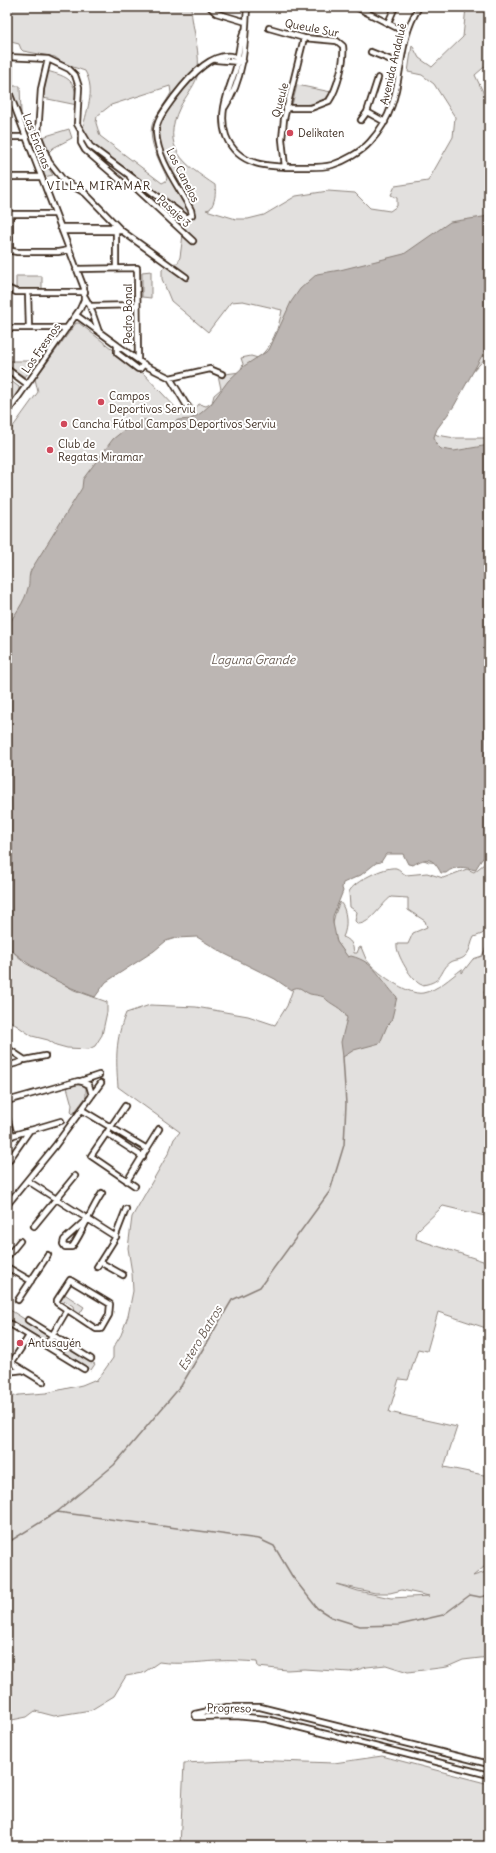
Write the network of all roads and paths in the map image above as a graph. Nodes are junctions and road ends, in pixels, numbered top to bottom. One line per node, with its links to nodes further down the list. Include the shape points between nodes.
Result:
1 (210, 7): 6 (street, via 216,13)
2 (247, 7): 6 (street, Avenida Andalué)
3 (356, 7): 7 (street)
4 (395, 7): 7 (street)
5 (419, 7): 9 (street, Avenida Andalué)
6 (246, 22): 15 (street, Avenida Andalué)
7 (388, 23): 9 (street)
8 (269, 28): 10 (street, Queule Sur)
9 (407, 33): 17 (street, Avenida Andalué)
10 (304, 38): 23 (street, Queule); 23 (street, Queule Sur, via 337,41 343,44 344,54 337,85 329,101 321,106)
11 (371, 52): 17 (street)
12 (7, 57): 13 (street)
13 (48, 59): 27 (street, via 69,69 75,75 79,88 77,124); 38 (street, via 40,89 38,134 42,149 56,173 84,193)
14 (214, 60): 15 (street, Los Canelos, via 226,57); 16 (street); 31 (street, Los Canelos, via 190,76 164,112 157,128 158,143 165,163 191,210 191,216 187,218 182,215)
15 (239, 60): 16 (street); 18 (street, Avenida Andalué); 22 (street, Avenida Andalué, via 234,91)
16 (226, 62): 18 (street)
17 (401, 64): 26 (street, Avenida Andalué, via 396,96)
18 (234, 74): 22 (street, Avenida Andalué, via 226,95)
19 (378, 78): 24 (street)
20 (7, 87): 21 (street, Las Encinas)
21 (9, 97): 29 (street, Las Encinas)
22 (225, 107): 30 (street, Avenida Andalué, via 225,131 236,151 258,165)
23 (286, 108): 30 (street, Queule, via 282,132)
24 (367, 112): 25 (street); 26 (street)
25 (361, 120)
26 (386, 122): 30 (street, Avenida Andalué, via 369,143 339,162 320,167)
27 (80, 132): 31 (street, Los Canelos, via 93,149); 34 (street, via 84,148)
28 (7, 137): 29 (street)
29 (26, 137): 33 (street, Las Encinas)
30 (285, 167)
31 (129, 176): 39 (street, Pasaje 3, via 138,190)
32 (7, 177): 33 (street)
33 (41, 177): 36 (street, Las Encinas)
34 (122, 182)
35 (9, 214): 36 (street); 40 (street)
36 (55, 214): 37 (street, Las Encinas)
37 (61, 229): 38 (street); 41 (street, Las Encinas)
38 (117, 229): 43 (street); 44 (street)
39 (192, 241)
40 (9, 250): 41 (street)
41 (69, 250): 42 (street, Las Encinas)
42 (76, 268): 43 (street); 47 (street, Las Encinas)
43 (116, 268): 48 (street, Pedro Bonal, via 137,268)
44 (186, 277)
45 (8, 288): 46 (street, via 14,292)
46 (28, 292): 47 (street); 52 (street)
47 (85, 294): 49 (street, Las Encinas); 50 (street, Los Fresnos)
48 (137, 305): 49 (street); 56 (street, Pedro Bonal)
49 (90, 306): 54 (street, Las Encinas)
50 (76, 315): 53 (street, Los Fresnos); 54 (street)
51 (7, 328): 52 (street)
52 (28, 328): 53 (street)
53 (67, 328): 61 (street, Los Fresnos)
54 (100, 333): 55 (street)
55 (117, 345): 56 (street); 57 (street, via 117,353 138,369)
56 (138, 360): 57 (street)
57 (144, 364): 60 (street)
58 (8, 371): 61 (street)
59 (222, 374): 60 (street, via 210,369)
60 (170, 378): 62 (street)
61 (27, 384): 63 (street, Los Fresnos)
62 (187, 406)
63 (7, 412)
64 (7, 1048): 66 (street)
65 (45, 1056): 66 (street)
66 (23, 1059): 67 (street)
67 (7, 1066)
68 (98, 1075): 69 (street)
69 (81, 1081): 71 (street, via 89,1085); 72 (street)
70 (101, 1082): 71 (street)
71 (92, 1095): 74 (street)
72 (7, 1101)
73 (126, 1106): 77 (street)
74 (82, 1110): 77 (street); 89 (street)
75 (7, 1117): 82 (street)
76 (61, 1122): 79 (street)
77 (111, 1127): 80 (street); 85 (street)
78 (159, 1129): 85 (street)
79 (30, 1130): 81 (street); 84 (street)
80 (106, 1133): 86 (street); 90 (street, via 91,1157)
81 (18, 1134): 82 (street); 84 (street)
82 (12, 1136): 83 (street)
83 (7, 1137)
84 (24, 1140): 87 (street)
85 (147, 1149): 86 (street)
86 (143, 1157): 90 (street)
87 (7, 1163)
88 (75, 1176): 93 (street)
89 (28, 1181): 93 (street); 94 (street)
90 (127, 1181): 91 (street)
91 (135, 1186)
92 (102, 1193): 96 (street)
93 (57, 1199): 96 (street); 97 (street)
94 (7, 1205)
95 (126, 1209): 98 (street)
96 (87, 1218): 96 (street, via 64,1240 65,1247 72,1247); 98 (street)
97 (34, 1226)
98 (116, 1237): 102 (street)
99 (20, 1241): 101 (street)
100 (48, 1255): 106 (street)
101 (7, 1257)
102 (100, 1262): 104 (street); 105 (street)
103 (7, 1267): 106 (street)
104 (97, 1267)
105 (123, 1275)
106 (31, 1281): 107 (street)
107 (18, 1300)
108 (67, 1310): 108 (street, via 99,1330 106,1324 111,1307 108,1302 70,1280 56,1301); 111 (street)
109 (28, 1320): 111 (street)
110 (7, 1322): 112 (street)
111 (52, 1335): 113 (street); 114 (street)
112 (29, 1336): 113 (street); 116 (street)
113 (46, 1346): 117 (street)
114 (91, 1359)
115 (7, 1360): 116 (street)
116 (12, 1362): 118 (street)
117 (84, 1369)
118 (23, 1370): 119 (street); 120 (street)
119 (7, 1372)
120 (43, 1382)
121 (489, 1764): 122 (street, Progreso, via 260,1707 226,1707 195,1715 266,1720)
122 (489, 1775)

